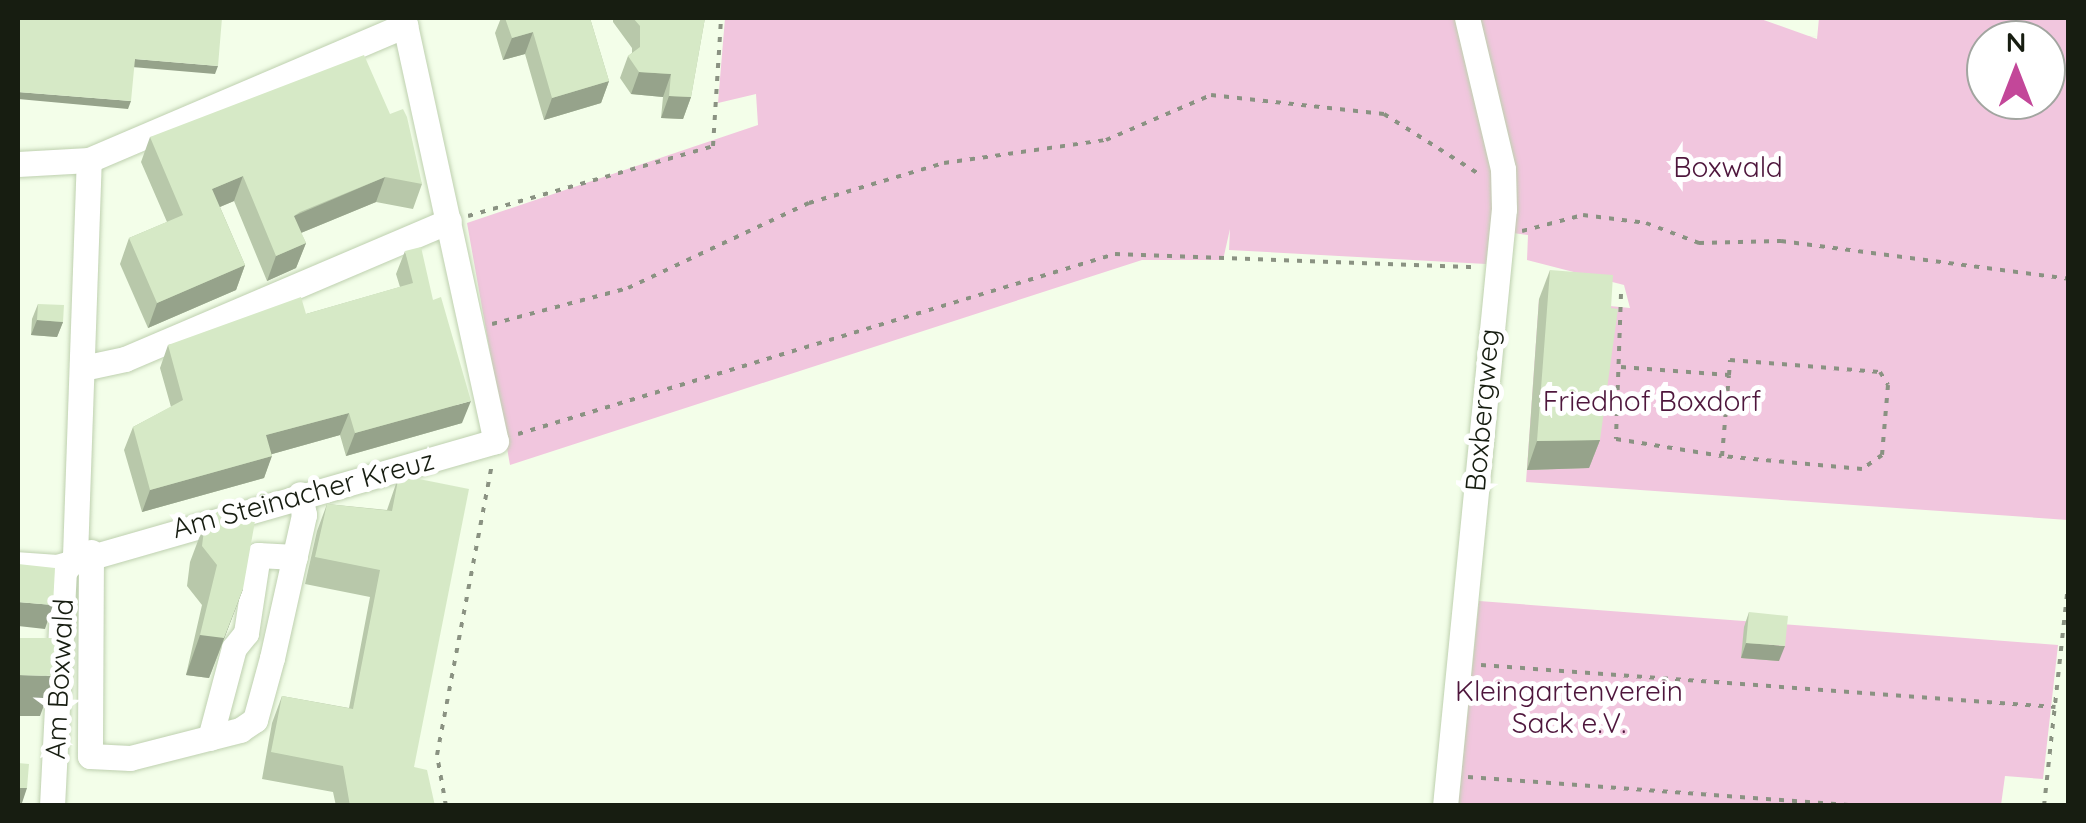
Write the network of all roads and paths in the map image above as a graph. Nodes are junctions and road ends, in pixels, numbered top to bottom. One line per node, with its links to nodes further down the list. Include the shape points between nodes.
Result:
1 (721, 18): 7 (path, via 713,146)
2 (1468, 18): 6 (street, Boxbergweg, via 1503,169)
3 (417, 21): 4 (street); 7 (street)
4 (89, 160): 5 (street); 14 (street)
5 (18, 164)
6 (1504, 209): 8 (street, Boxbergweg); 12 (path, via 1486,179 1384,114 1211,95 1106,140 944,163 809,203 628,288)
7 (449, 222): 12 (street); 14 (street, via 125,360)
8 (1498, 242): 9 (street, Boxbergweg); 10 (path, via 1582,215 1646,223 1699,244 1781,240)
9 (1496, 268): 16 (path, via 1115,254); 29 (street, Boxbergweg)
10 (2068, 279)
11 (1621, 294): 13 (path)
12 (471, 329): 16 (street)
13 (1621, 367): 15 (path); 17 (path, via 1616,439)
14 (82, 368): 19 (street)
15 (1729, 375): 17 (path); 17 (path, via 1730,360 1880,372 1888,385 1882,455 1862,469)
16 (496, 441): 18 (street, Am Steinacher Kreuz); 28 (path, via 437,755)
17 (1722, 456)
18 (300, 494): 19 (street, Am Steinacher Kreuz); 20 (street)
19 (83, 554): 21 (street, Am Boxwald, via 57,567); 25 (street, via 90,756 115,760); 27 (street, Am Boxwald, via 64,572)
20 (295, 557): 25 (street, via 255,720); 25 (street, via 258,555 246,633 234,648)
21 (18, 564)
22 (2068, 586): 24 (path)
23 (1472, 664): 24 (path)
24 (2055, 707): 31 (path)
25 (210, 738)
26 (1484, 779): 30 (path)
27 (52, 806)
28 (446, 806)
29 (1445, 806)
30 (1862, 806)
31 (2044, 806)

